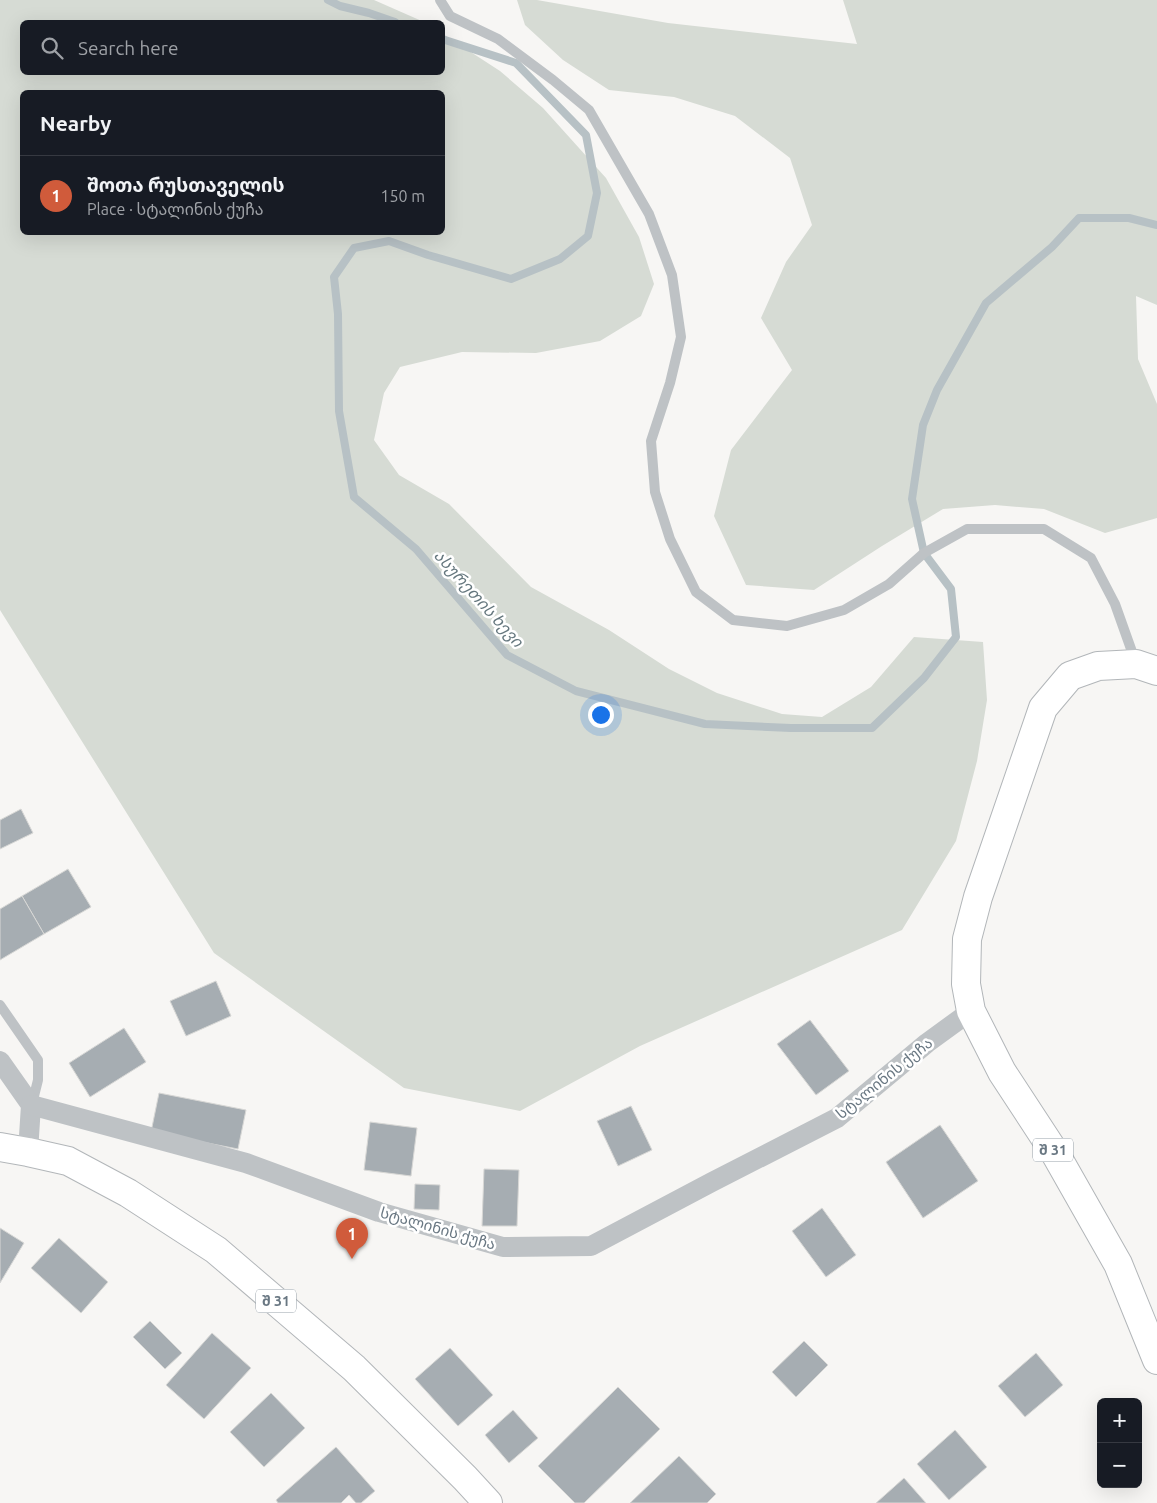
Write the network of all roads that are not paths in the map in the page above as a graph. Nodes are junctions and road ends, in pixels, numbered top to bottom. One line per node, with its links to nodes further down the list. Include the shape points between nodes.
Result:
1 (440, 0): 2 (lane, via 450,16 498,39 589,110 649,214 672,275 681,337 651,440 654,492 670,539 696,592 733,620 787,626 844,610 889,584 924,554 967,529 1044,529 1091,558)
2 (1147, 667): 4 (main road, შ 31, via 1098,666 1070,676 1043,708 978,898 968,939 966,984)
3 (0, 1005): 6 (lane, via 38,1060 38,1080)
4 (971, 1011): 6 (street, სტალინის ქუჩა, via 837,1118 591,1246 503,1247 379,1212 246,1164); 9 (main road, შ 31, via 1002,1072 1055,1153 1118,1264)
5 (0, 1061): 6 (street)
6 (32, 1105): 8 (street)
7 (0, 1147): 8 (main road, შ 31)
8 (28, 1152): 10 (main road, შ 31, via 68,1161 128,1193 216,1250 354,1368)
9 (1157, 1360)
10 (488, 1503)

